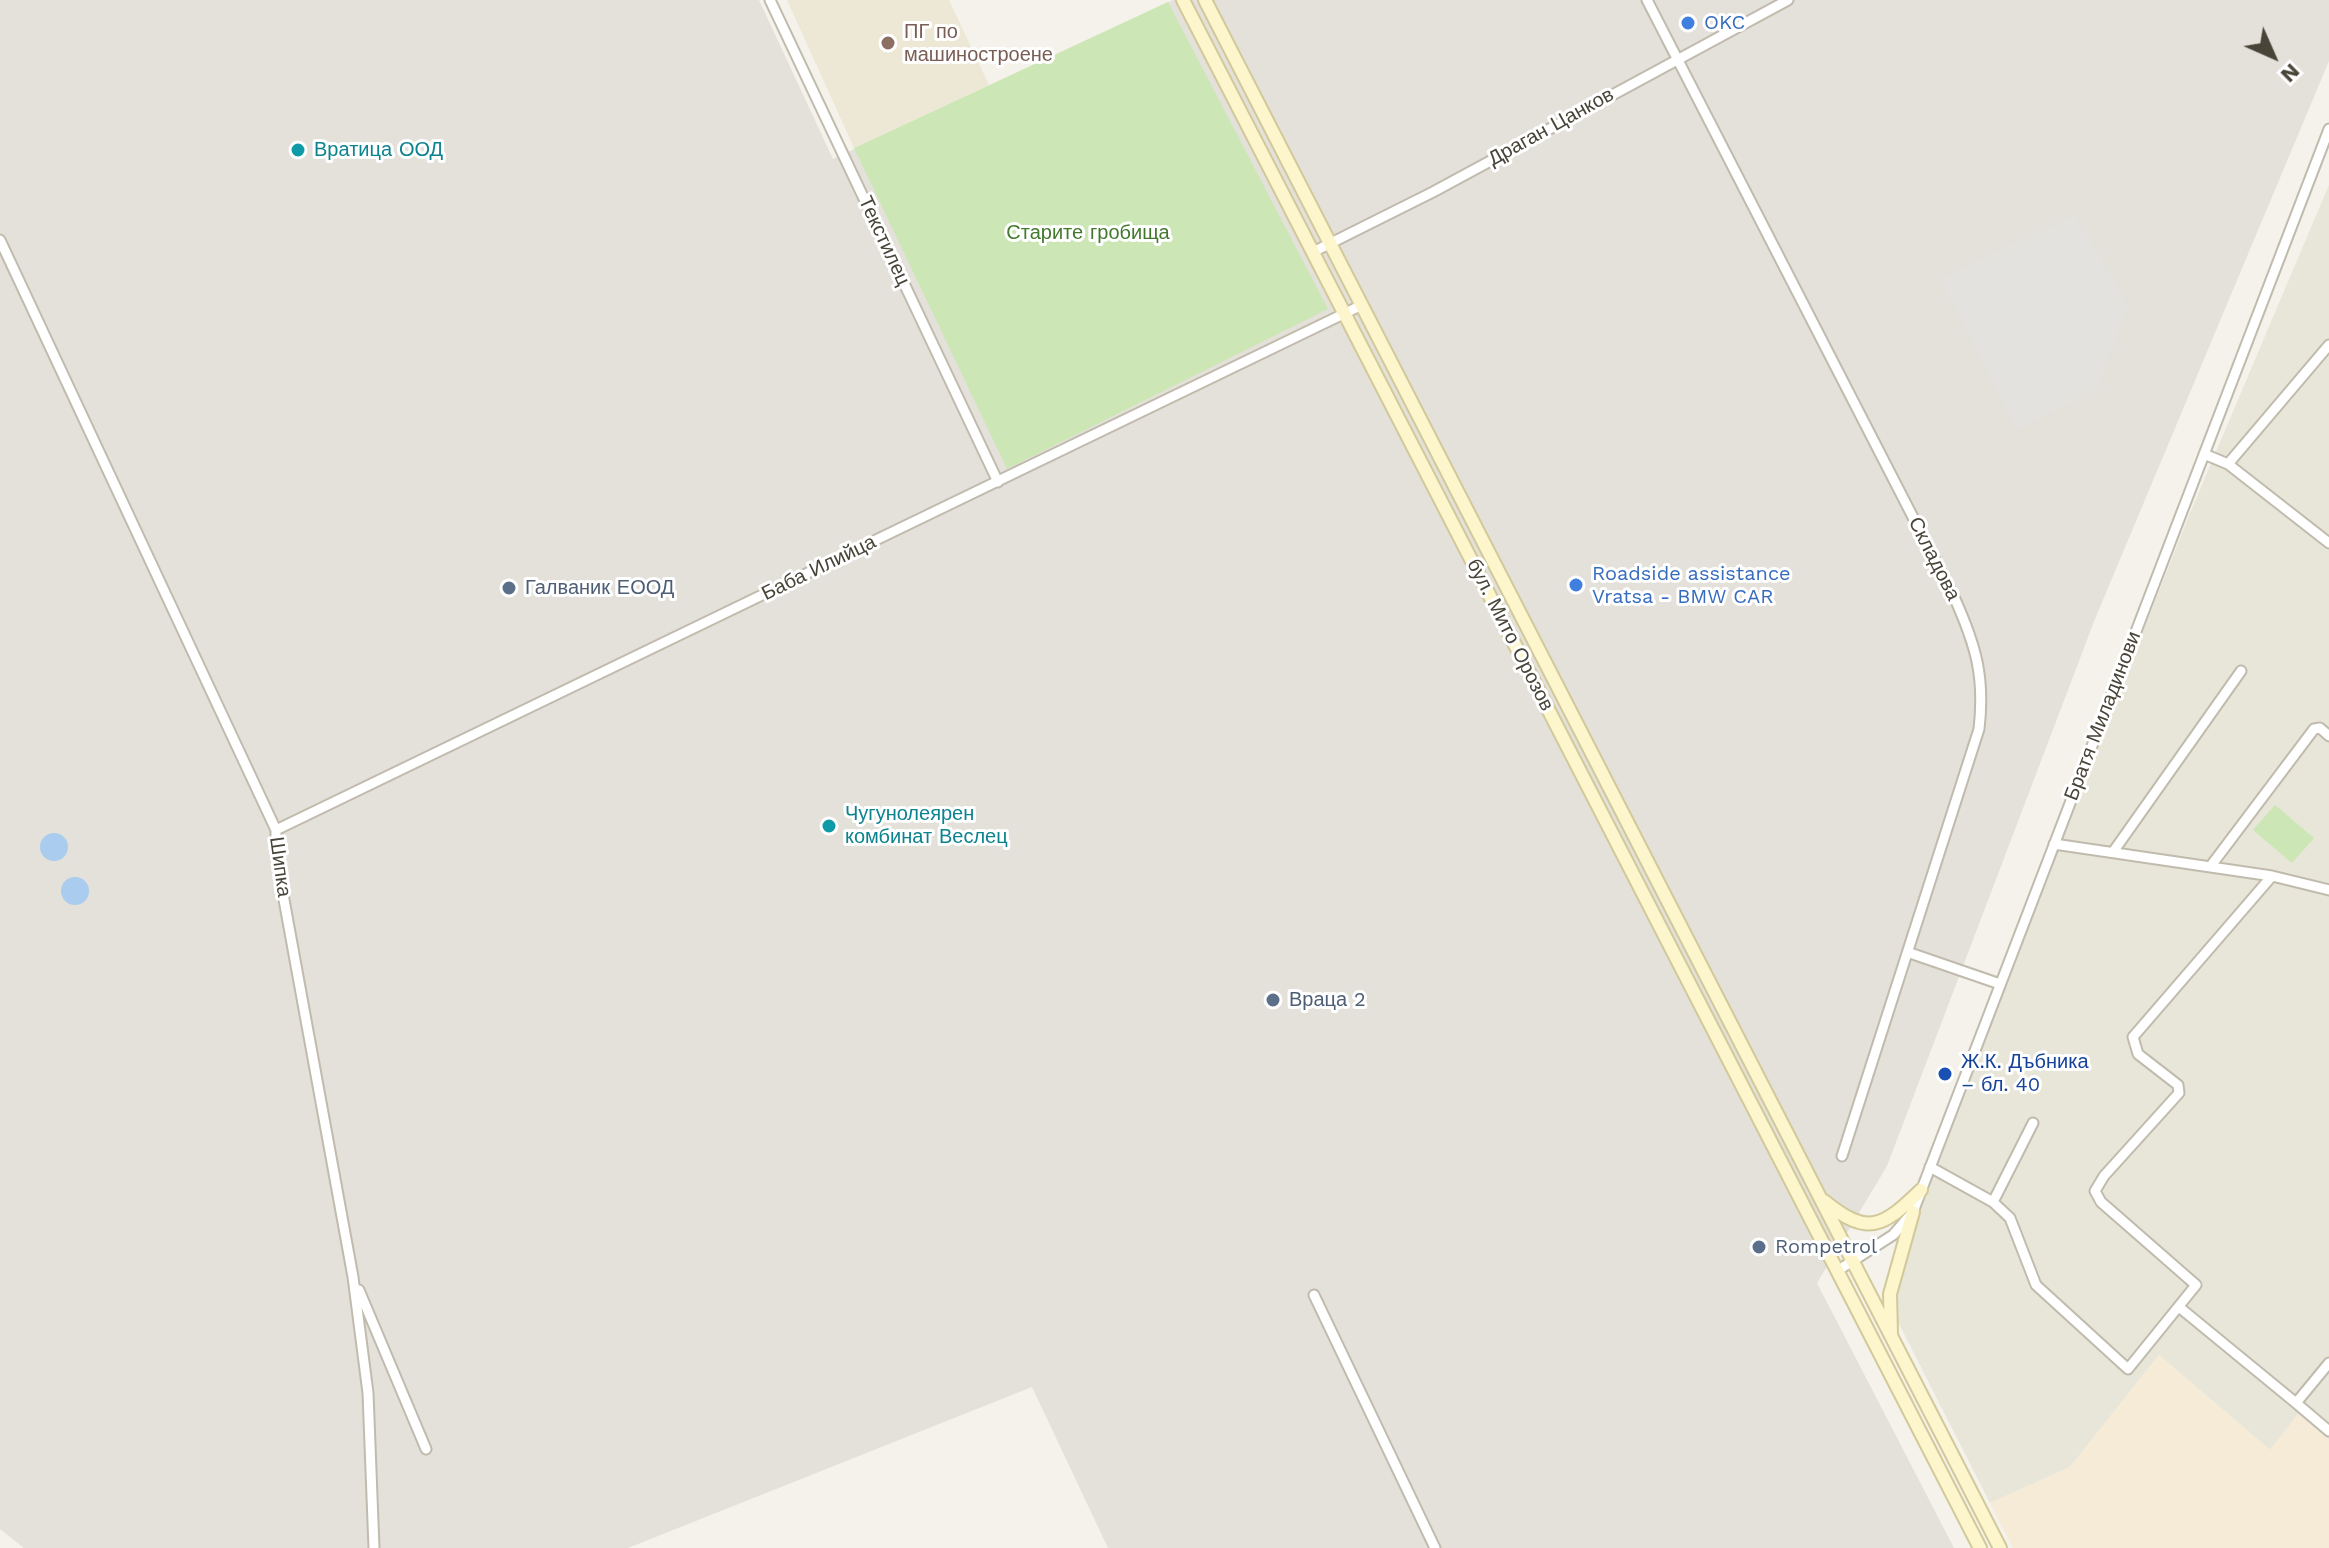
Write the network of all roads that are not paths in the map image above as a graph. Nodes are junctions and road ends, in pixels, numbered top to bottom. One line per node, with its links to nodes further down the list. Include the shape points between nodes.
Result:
1 (770, 0): 16 (street, Текстилец)
2 (1183, 0): 10 (main road, бул. Мито Орозов)
3 (1205, 0): 9 (main road, бул. Мито Орозов)
4 (1647, 0): 6 (street, Складова)
5 (1788, 0): 6 (street, Драган Цанков)
6 (1677, 58): 9 (street, Драган Цанков); 26 (street, Складова, via 1975,645 1982,700 1979,729)
7 (2329, 129): 14 (street, Братя Миладинови)
8 (0, 240): 20 (street, Шипка)
9 (1330, 244): 10 (street, Драган Цанков); 11 (main road, бул. Мито Орозов)
10 (1313, 252): 12 (main road, бул. Мито Орозов)
11 (1362, 305): 12 (street, Баба Илийца); 32 (main road, бул. Мито Орозов)
12 (1345, 314): 16 (street, Баба Илийца); 36 (main road, бул. Мито Орозов)
13 (2329, 345): 15 (street)
14 (2204, 454): 15 (street); 21 (street, Братя Миладинови)
15 (2228, 464): 17 (street)
16 (998, 482): 20 (street, Баба Илийца)
17 (2329, 543)
18 (2241, 671): 22 (street)
19 (2329, 736): 23 (street, via 2314,729)
20 (276, 830): 37 (street, Шипка, via 279,871)
21 (2054, 844): 22 (street); 27 (street, Братя Миладинови)
22 (2113, 852): 23 (street)
23 (2210, 867): 24 (street)
24 (2272, 876): 25 (street); 39 (street, via 2133,1037 2138,1054 2178,1085 2179,1093 2095,1191 2196,1285)
25 (2329, 890)
26 (1910, 953): 27 (street); 29 (street, Складова)
27 (2000, 984): 30 (street, Братя Миладинови)
28 (2033, 1123): 33 (street)
29 (1842, 1156)
30 (1930, 1167): 31 (street, Братя Миладинови); 33 (street)
31 (1921, 1190): 32 (main road, via 1895,1215 1874,1224 1854,1222); 34 (street, Братя Миладинови)
32 (1819, 1197): 35 (main road, бул. Мито Орозов)
33 (1993, 1202): 39 (street, via 2010,1218 2036,1285 2128,1369)
34 (1913, 1212): 35 (street, Братя Миладинови, via 1893,1235); 40 (main road, via 1890,1294)
35 (1852, 1262): 36 (street, Братя Миладинови); 40 (main road, бул. Мито Орозов)
36 (1837, 1271): 47 (main road, бул. Мито Орозов)
37 (353, 1277): 44 (street); 45 (street, Шипка, via 368,1393)
38 (1314, 1295): 46 (street)
39 (2179, 1307): 42 (street)
40 (1891, 1337): 48 (main road, бул. Мито Орозов)
41 (2329, 1363): 42 (street)
42 (2296, 1403): 43 (street)
43 (2329, 1431)
44 (426, 1449)
45 (374, 1548)
46 (1435, 1548)
47 (1980, 1548)
48 (2000, 1548)

